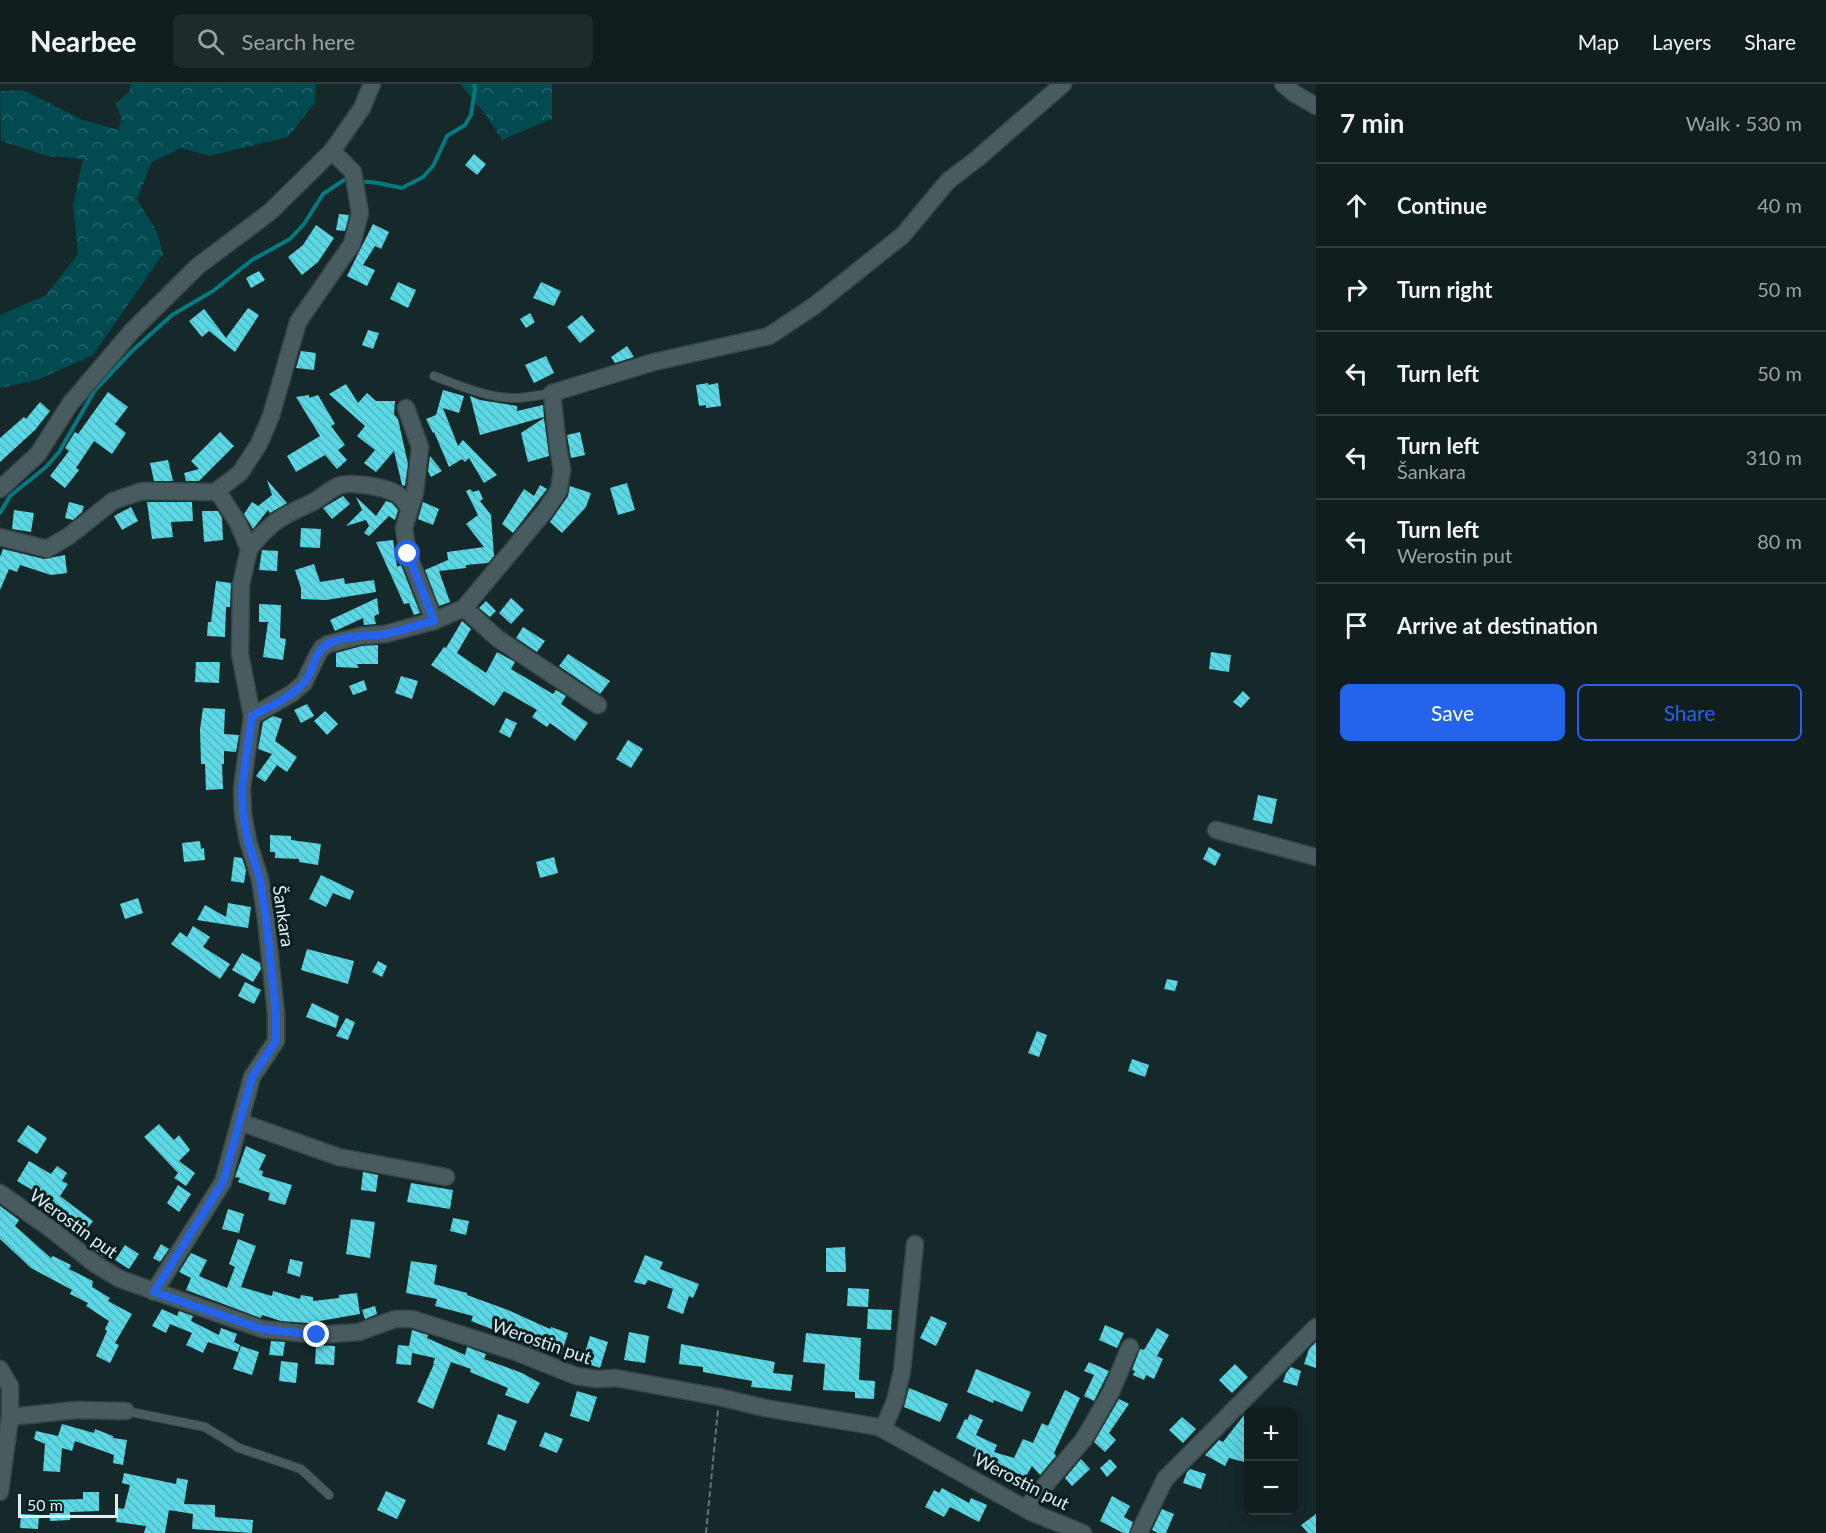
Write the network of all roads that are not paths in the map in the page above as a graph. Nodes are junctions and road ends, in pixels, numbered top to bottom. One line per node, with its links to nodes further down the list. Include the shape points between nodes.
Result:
1 (372, 84): 5 (street, via 362,108)
2 (1063, 84): 7 (street, via 948,181 903,235 814,306 769,336 654,362)
3 (1283, 84): 4 (street)
4 (1316, 106)
5 (332, 151): 9 (street, via 270,212 198,266 132,332 70,404 38,454); 10 (street, via 353,172 360,213 352,243 298,322 259,444 240,473)
6 (434, 376): 7 (lane, via 499,397)
7 (552, 393): 14 (street, via 562,469 559,490)
8 (406, 408): 11 (street, via 420,447)
9 (0, 489)
10 (215, 492): 12 (street, via 142,491 113,501 47,549); 13 (street, via 238,524)
11 (410, 508): 13 (street, via 397,494 347,483 270,524); 15 (street, via 404,528 408,554)
12 (1, 537)
13 (249, 549): 17 (street, Šankara, via 241,585 240,654)
14 (464, 608): 15 (street); 16 (street, via 497,638)
15 (434, 621): 17 (street, via 328,644 317,656 304,683)
16 (598, 705)
17 (252, 716): 20 (street, Šankara, via 242,788 243,814 266,919 276,1041 252,1077)
18 (1216, 830): 19 (street)
19 (1316, 857)
20 (240, 1122): 21 (street, via 339,1157); 24 (street, Šankara, via 223,1182)
21 (446, 1177)
22 (0, 1193): 24 (street, Werostin put, via 94,1264)
23 (915, 1244): 30 (street, via 902,1371)
24 (154, 1292): 30 (street, Werostin put, via 262,1329 317,1335 359,1332 395,1319 412,1318 576,1376 616,1378)
25 (1316, 1327): 35 (street, via 1165,1479)
26 (1130, 1347): 33 (street, via 1112,1392 1084,1439)
27 (0, 1369): 29 (street, via 10,1386)
28 (126, 1411): 29 (street, via 76,1410); 32 (lane, via 205,1427 239,1448 301,1469)
29 (10, 1417): 31 (street)
30 (883, 1429): 33 (street, Werostin put)
31 (0, 1492)
32 (329, 1495)
33 (1026, 1508): 34 (street, Werostin put)
34 (1083, 1533)
35 (1139, 1533)

